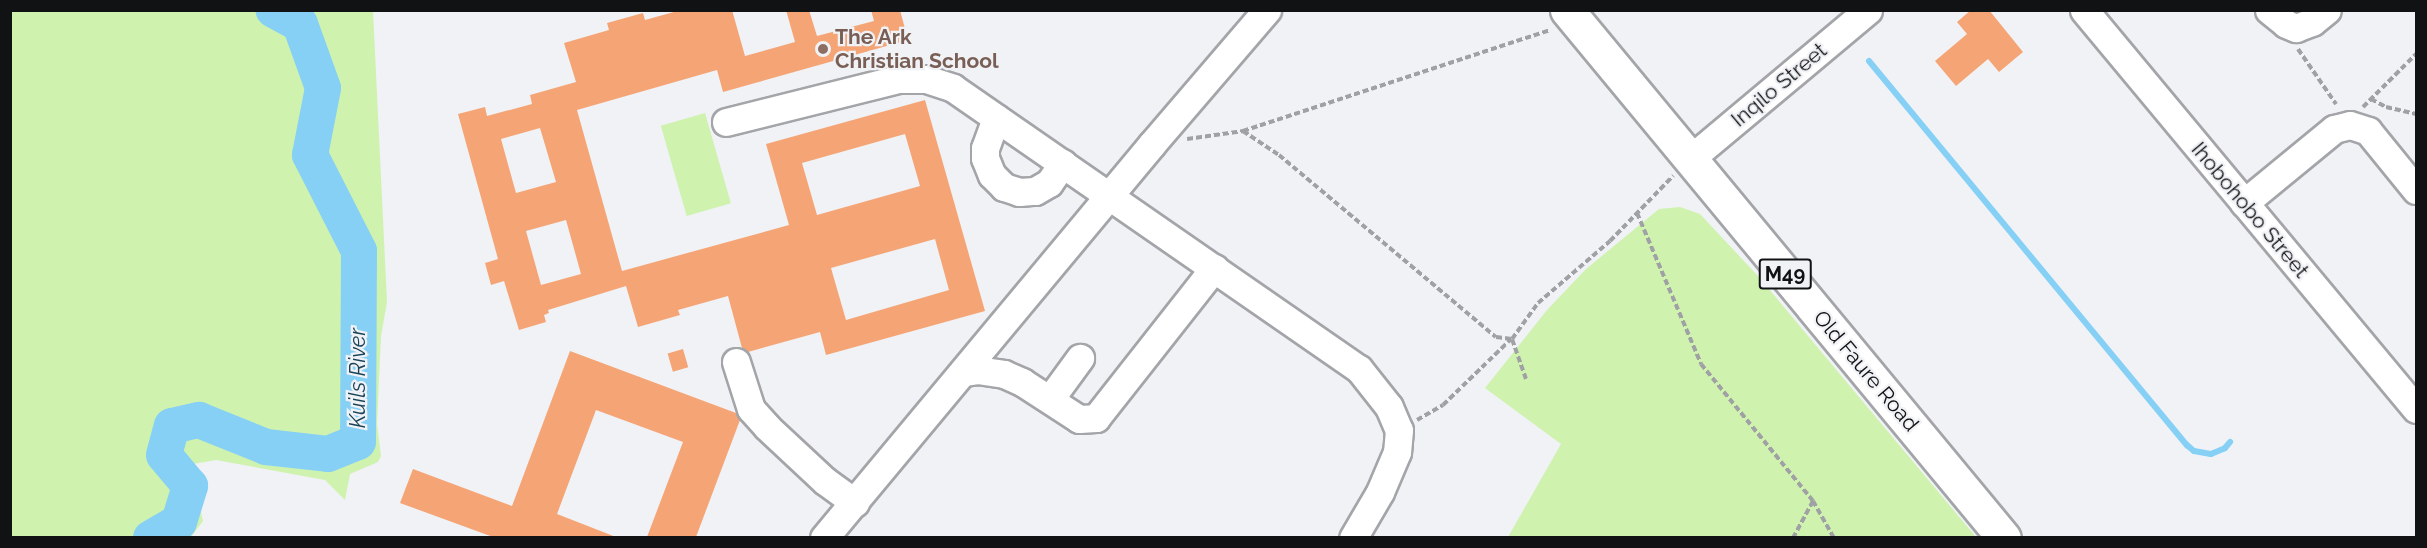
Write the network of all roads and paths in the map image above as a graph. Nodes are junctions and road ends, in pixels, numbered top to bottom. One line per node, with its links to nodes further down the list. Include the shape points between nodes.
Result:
1 (1267, 10): 15 (street)
2 (1868, 10): 16 (street, Inqilo Street)
3 (2084, 10): 20 (street, Ihobohobo Street)
4 (2269, 10): 7 (street)
5 (2327, 10): 7 (street)
6 (1572, 16): 14 (path); 16 (main road, Old Faure Road / M49)
7 (2296, 28): 13 (path, via 2298,51)
8 (2416, 54): 9 (path)
9 (2371, 99): 10 (path); 13 (path)
10 (2416, 114)
11 (996, 118): 12 (street, via 940,82 913,77); 17 (street); 17 (street, via 985,148 986,158 992,175 1004,187 1019,192 1035,191 1049,183)
12 (726, 122)
13 (2350, 122): 18 (street, via 2368,131); 20 (street, via 2334,129)
14 (1243, 131): 15 (path); 23 (path, via 1279,155 1496,337)
15 (1152, 144): 19 (street)
16 (1690, 159): 21 (path); 39 (main road, Old Faure Road / M49)
17 (1063, 163): 19 (street)
18 (2416, 190)
19 (1110, 195): 22 (street); 24 (street)
20 (2244, 203): 31 (street, Ihobohobo Street)
21 (1637, 213): 23 (path, via 1538,303); 33 (path, via 1701,364)
22 (1214, 268): 30 (street, via 1096,418 1079,419); 32 (street, via 1359,369 1389,407)
23 (1512, 339): 29 (path); 32 (path, via 1443,405)
24 (989, 341): 27 (street); 28 (street)
25 (1080, 358): 30 (street)
26 (736, 362): 34 (street, via 756,415)
27 (965, 372): 28 (street); 34 (street)
28 (1004, 374): 30 (street)
29 (1526, 379)
30 (1050, 399)
31 (2416, 409)
32 (1399, 430): 36 (street, via 1396,452 1380,492)
33 (1813, 501): 37 (path); 38 (path)
34 (855, 503): 35 (street)
35 (824, 537)
36 (1353, 537)
37 (1793, 537)
38 (1834, 537)
39 (2004, 537)

